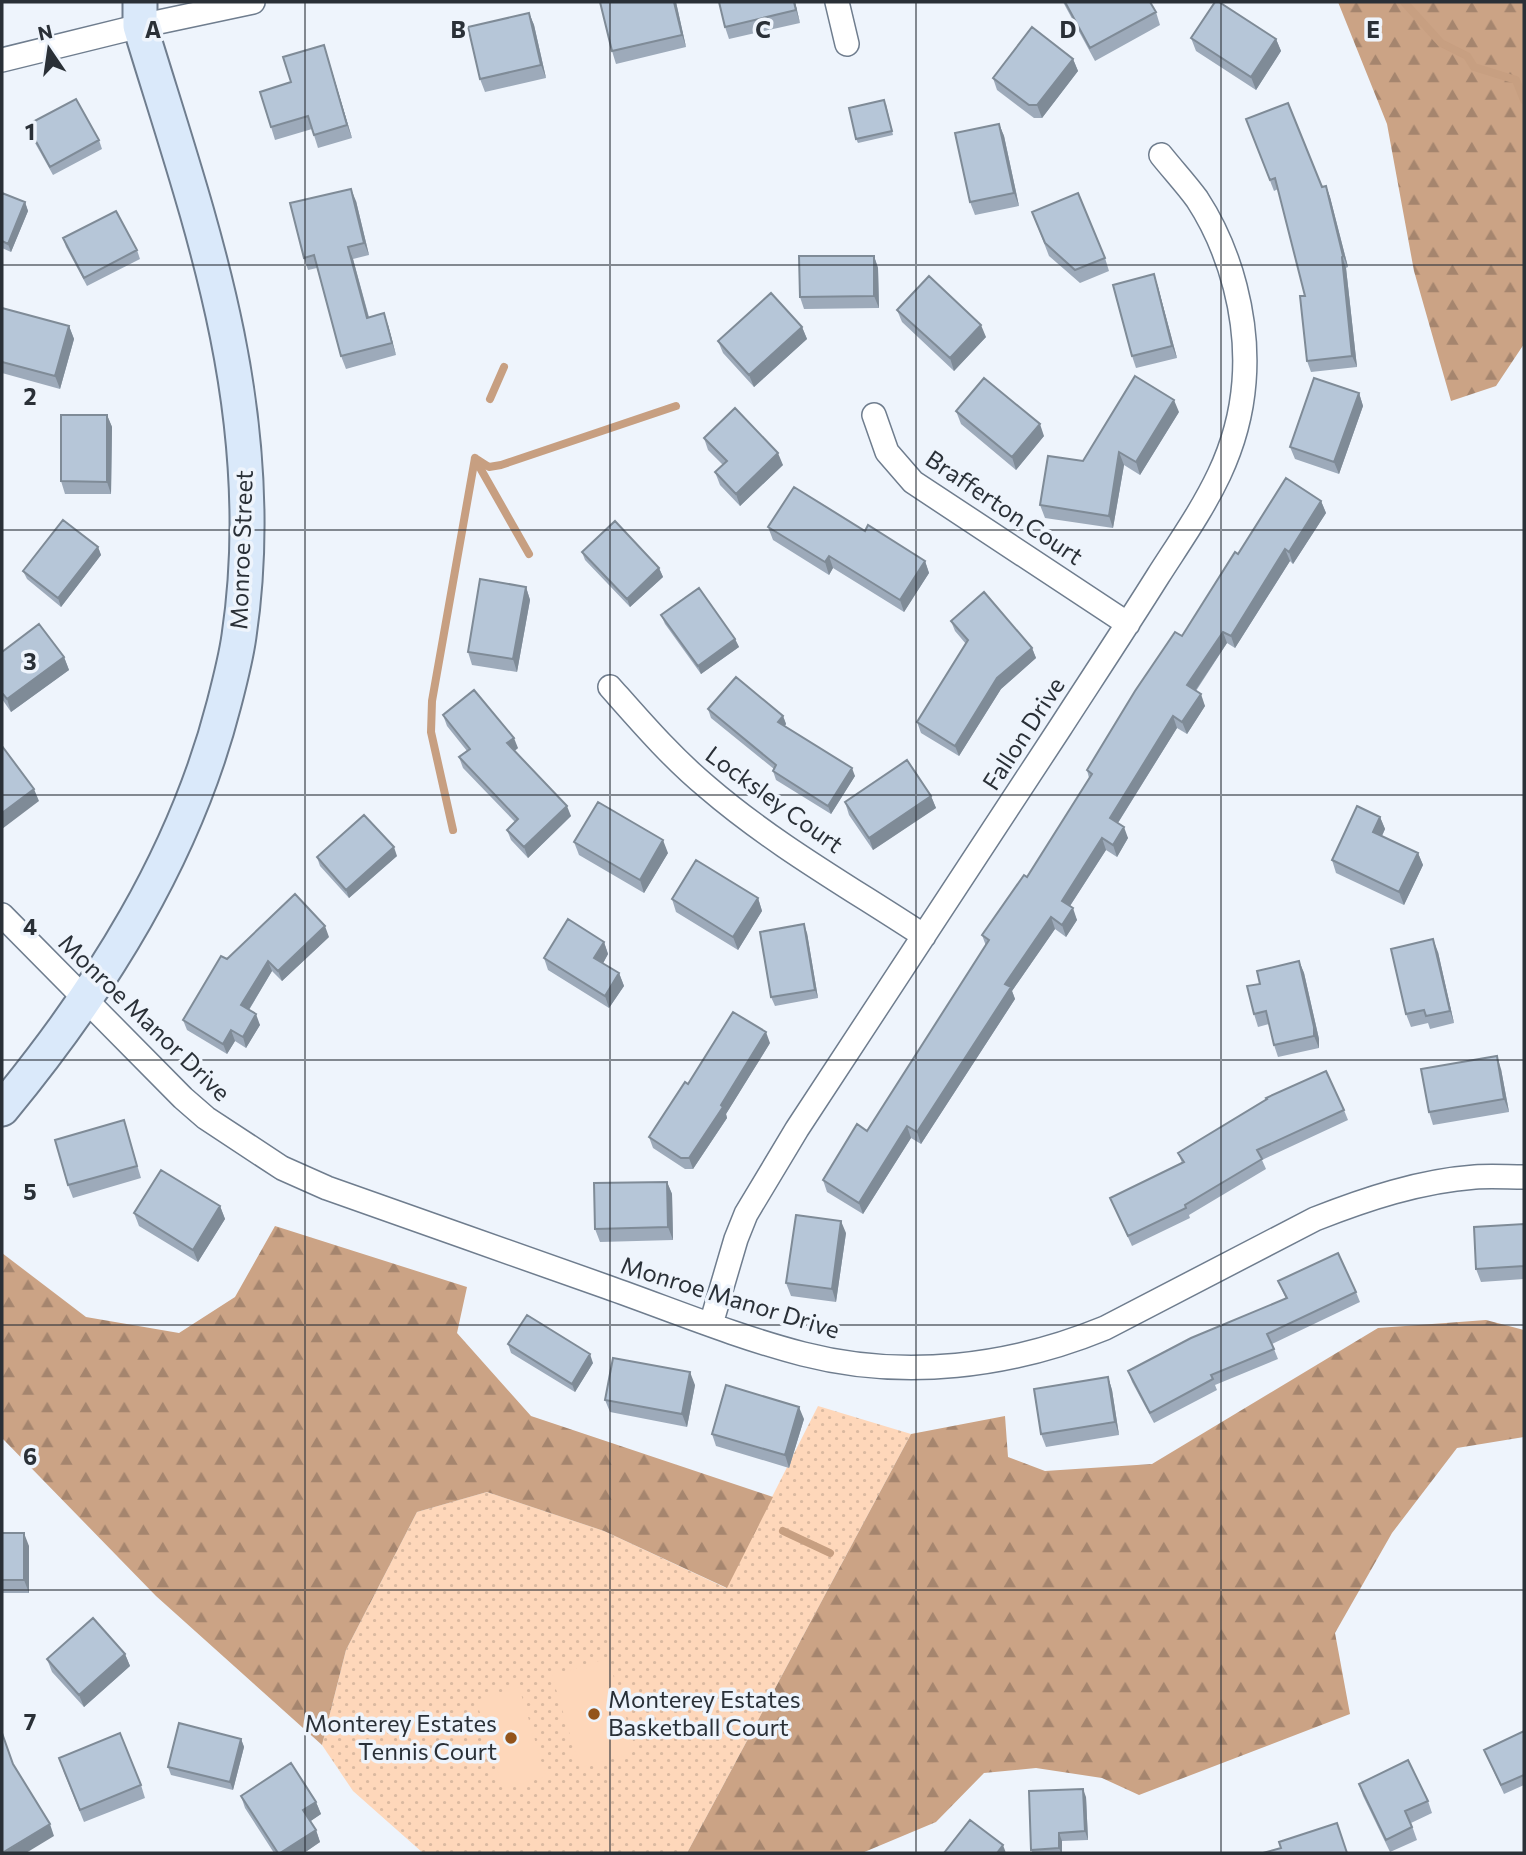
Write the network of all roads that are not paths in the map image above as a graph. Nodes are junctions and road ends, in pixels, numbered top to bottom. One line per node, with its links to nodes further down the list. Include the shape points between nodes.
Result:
1 (253, 2): 3 (street)
2 (837, 2): 4 (street)
3 (133, 10): 5 (street); 12 (main road, Monroe Street, via 201,226 228,337 245,460 246,579 228,691 198,787 159,877)
4 (847, 44)
5 (2, 60)
6 (1161, 155): 8 (street, Fallon Drive, via 1197,200 1223,250 1241,315 1244,383 1229,452 1215,486)
7 (874, 415): 8 (street, Brafferton Court, via 887,452 913,482)
8 (1128, 624): 11 (street, Fallon Drive)
9 (610, 687): 11 (street, Locksley Court, via 673,758 709,789)
10 (2, 915): 12 (street, Monroe Manor Drive)
11 (923, 936): 15 (street, Fallon Drive, via 746,1214)
12 (86, 1000): 13 (main road, Monroe Street); 15 (street, Monroe Manor Drive, via 199,1111 282,1168)
13 (2, 1109)
14 (1524, 1177): 15 (street, Monroe Manor Drive, via 1450,1180 1375,1196 1315,1219 1105,1328 1005,1360 938,1367 870,1366 804,1354)
15 (711, 1324)

